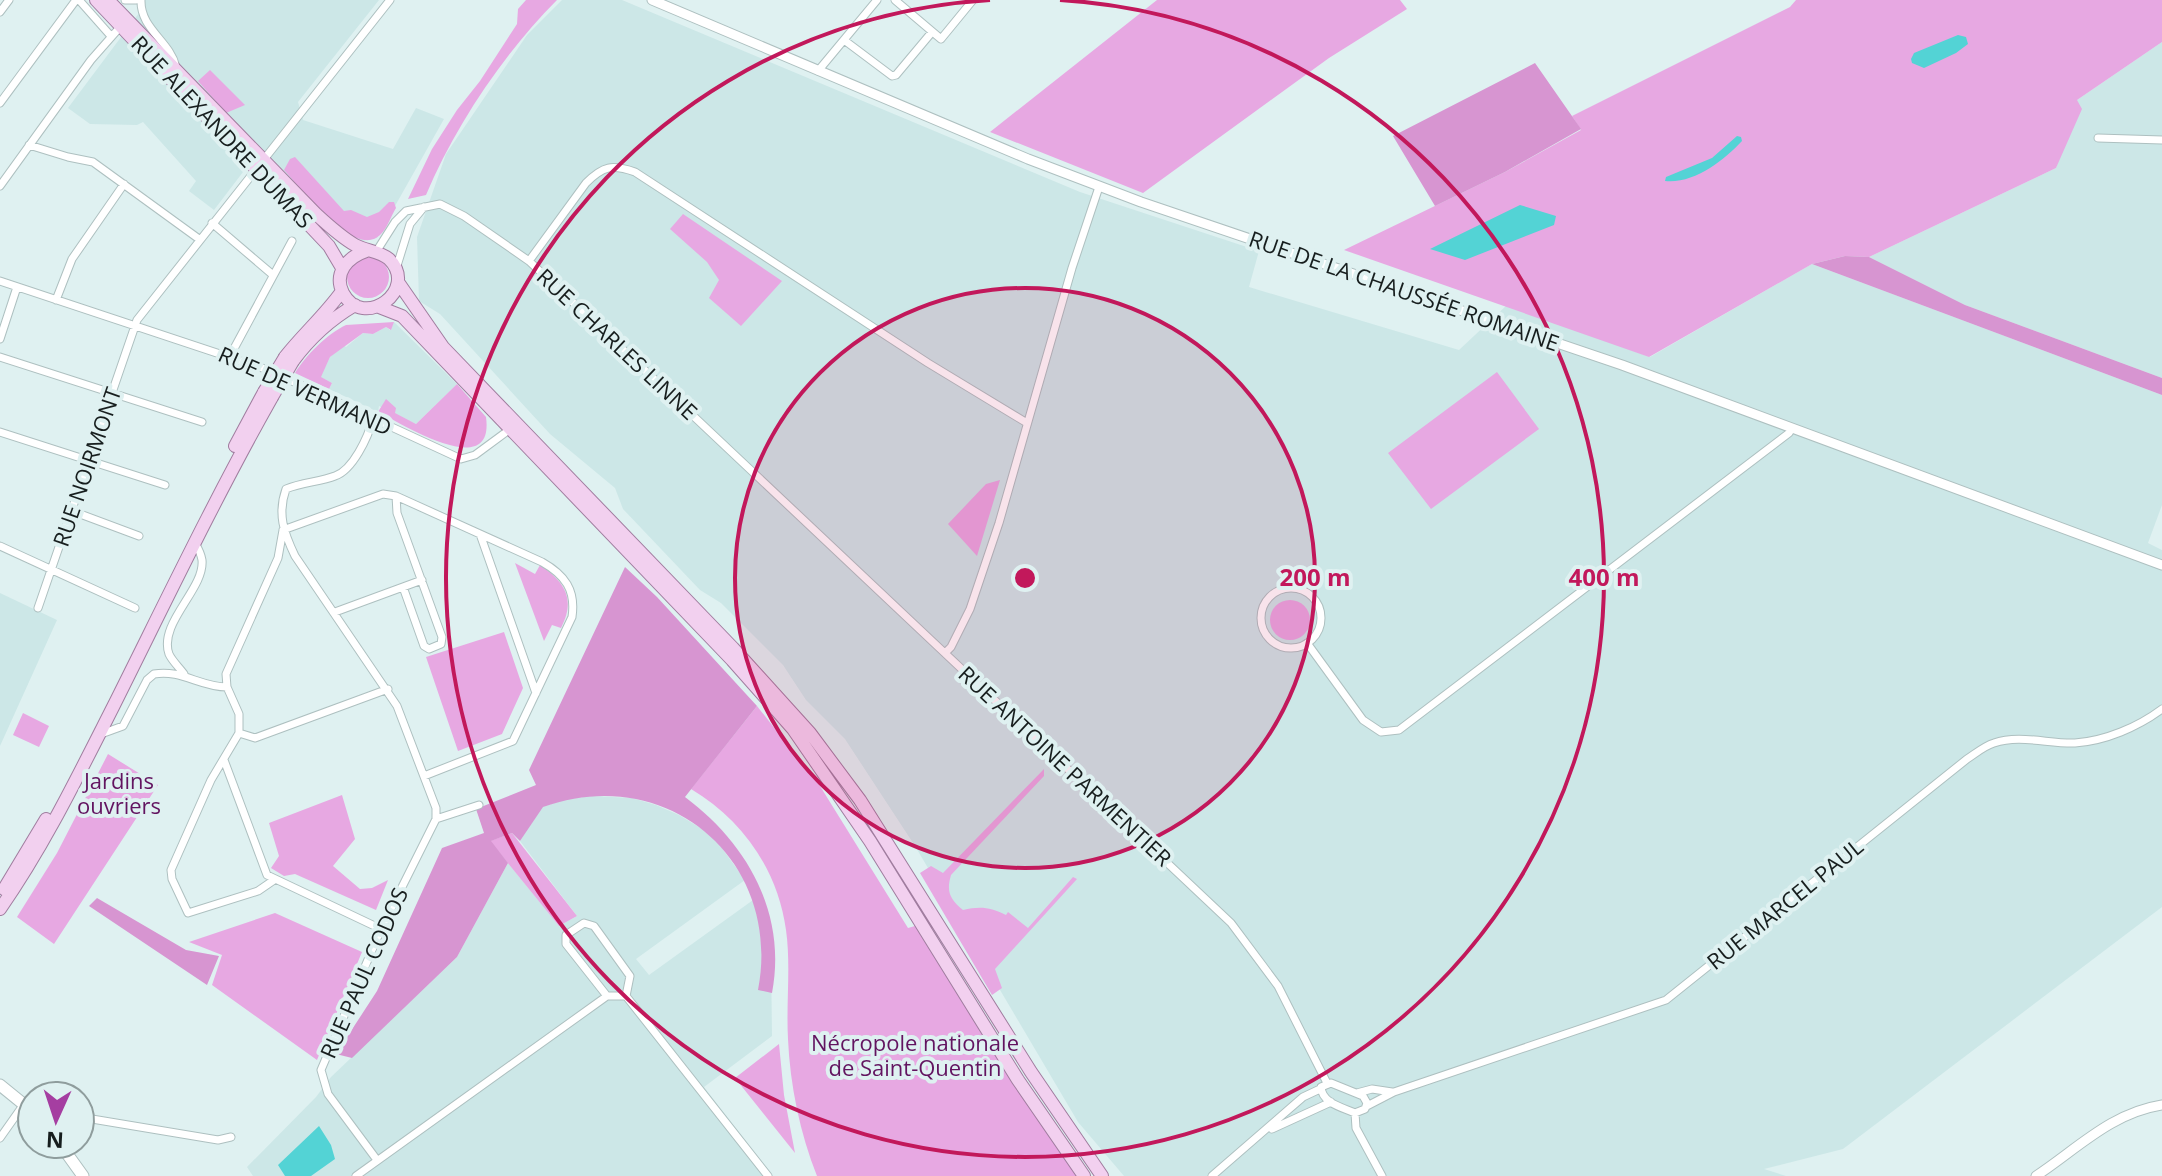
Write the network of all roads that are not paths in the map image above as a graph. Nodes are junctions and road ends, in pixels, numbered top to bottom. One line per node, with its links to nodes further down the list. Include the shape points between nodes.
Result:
1 (9, 0): 12 (street)
2 (78, 0): 13 (street, RUE ALEXANDRE DUMAS); 18 (street)
3 (96, 0): 13 (main road, RUE ALEXANDRE DUMAS)
4 (108, 0): 17 (main road)
5 (125, 0): 6 (street)
6 (138, 0): 17 (street, via 146,24 174,58)
7 (390, 0): 22 (street, RUE NOIRMONT)
8 (652, 0): 16 (street, RUE DE LA CHAUSSÉE ROMAINE)
9 (877, 0): 15 (street)
10 (895, 0): 14 (street)
11 (973, 0): 14 (street, via 941,39)
12 (0, 12)
13 (116, 30): 21 (street); 22 (main road, RUE ALEXANDRE DUMAS)
14 (932, 32): 15 (street, via 892,76)
15 (844, 40): 16 (street)
16 (818, 71): 25 (street, RUE DE LA CHAUSSÉE ROMAINE)
17 (178, 73): 22 (main road)
18 (0, 103)
19 (2098, 138): 20 (street)
20 (2162, 140)
21 (29, 145): 23 (street, via 93,162); 24 (street)
22 (259, 165): 27 (street, RUE NOIRMONT); 30 (main road, via 339,235); 32 (main road, RUE ALEXANDRE DUMAS)
23 (124, 184): 28 (street); 38 (street, via 72,259)
24 (0, 186)
25 (1099, 187): 50 (street, RUE ANTOINE PARMENTIER); 52 (street, RUE DE LA CHAUSSÉE ROMAINE)
26 (425, 206): 30 (street, via 406,211); 31 (street, via 440,204 457,212); 34 (street, via 410,224)
27 (212, 223): 28 (street, RUE NOIRMONT); 33 (street)
28 (199, 239): 41 (street, RUE NOIRMONT)
29 (292, 241): 33 (street)
30 (371, 251): 32 (main road, via 351,257); 34 (main road, via 387,257)
31 (529, 261): 50 (street, RUE CHARLES LINNE, via 596,173 616,166 635,172); 71 (street, RUE CHARLES LINNE)
32 (342, 268): 37 (main road)
33 (273, 275): 43 (street)
34 (397, 276): 40 (main road, via 392,297); 51 (main road, via 443,347)
35 (0, 281): 36 (street, RUE DE VERMAND)
36 (17, 287): 38 (street, RUE DE VERMAND); 42 (street)
37 (342, 291): 39 (main road); 45 (main road)
38 (56, 300): 41 (street, RUE DE VERMAND)
39 (355, 305): 40 (main road); 45 (main road)
40 (379, 307): 51 (main road, via 402,316)
41 (136, 325): 43 (street, RUE DE VERMAND); 46 (street, RUE NOIRMONT)
42 (0, 339)
43 (230, 356): 48 (street, RUE DE VERMAND)
44 (0, 357): 46 (street)
45 (289, 359): 47 (main road, bridge)
46 (112, 393): 49 (street); 54 (street, RUE NOIRMONT)
47 (268, 394): 61 (main road); 84 (main road, via 93,731)
48 (373, 419): 51 (street, RUE DE VERMAND, via 461,459); 58 (street, via 350,466 337,476 286,489)
49 (202, 422)
50 (1027, 423): 71 (street, RUE ANTOINE PARMENTIER, via 970,609)
51 (513, 427): 108 (main road, via 793,729); 109 (main road, via 775,693 840,771)
52 (1792, 428): 63 (street, RUE DE LA CHAUSSÉE ROMAINE); 70 (street, via 1399,730 1381,732 1363,720)
53 (0, 432): 54 (street)
54 (89, 461): 55 (street); 57 (street, RUE NOIRMONT)
55 (165, 485)
56 (396, 496): 58 (street, via 383,494); 59 (street); 65 (street, via 397,513)
57 (72, 511): 60 (street); 64 (street, RUE NOIRMONT)
58 (283, 530): 69 (street); 73 (street, via 278,558 226,674)
59 (480, 534): 75 (street); 75 (street, via 554,569 570,588 572,617)
60 (139, 536)
61 (195, 542): 72 (street, via 201,571 168,643 169,655); 78 (main road)
62 (0, 546): 64 (street)
63 (2162, 565)
64 (52, 569): 67 (street, RUE NOIRMONT); 68 (street)
65 (422, 580): 66 (street); 66 (street, via 442,637 436,648 424,646)
66 (403, 587): 69 (street)
67 (38, 608)
68 (135, 608)
69 (335, 612): 74 (street)
70 (1307, 643): 70 (street, via 1319,628 1314,599 1297,589 1278,592 1264,605 1265,633 1279,646)
71 (946, 652): 89 (street, RUE ANTOINE PARMENTIER, via 1239,931 1278,986)
72 (184, 674): 73 (street, via 205,685); 78 (street, via 154,674 123,726)
73 (227, 687): 77 (street, via 239,714)
74 (388, 689): 77 (street, via 255,738); 80 (street)
75 (536, 693): 80 (street, via 513,741)
76 (2162, 709): 92 (street, RUE MARCEL PAUL, via 2100,739 1992,743 1666,1000)
77 (239, 733): 79 (street)
78 (99, 734): 85 (main road)
79 (224, 760): 83 (street, via 262,867); 83 (street, via 171,870 184,909 194,913 258,891)
80 (424, 776): 82 (street)
81 (479, 805): 82 (street)
82 (436, 819): 86 (street, RUE PAUL CODOS)
83 (274, 880): 86 (street)
84 (0, 895)
85 (0, 909)
86 (381, 929): 104 (street, RUE PAUL CODOS, via 321,1070 328,1094)
87 (607, 996): 88 (street); 88 (street, via 566,944 566,935 584,923 594,926 630,976); 104 (street)
88 (626, 996): 107 (street)
89 (1327, 1083): 91 (street); 93 (street)
90 (0, 1085): 94 (main road)
91 (1320, 1089): 95 (street); 101 (street, via 1303,1097)
92 (1394, 1092): 93 (street, via 1372,1089); 97 (street)
93 (1357, 1094): 97 (street)
94 (16, 1098)
95 (1331, 1102): 98 (street); 101 (street)
96 (2162, 1105): 105 (street, via 2128,1114 2094,1132)
97 (1367, 1106): 98 (street)
98 (1355, 1113): 111 (street, via 1356,1128)
99 (16, 1120): 103 (street)
100 (96, 1120): 102 (street, via 218,1140)
101 (1263, 1134): 110 (street)
102 (231, 1137)
103 (0, 1138)
104 (377, 1160): 106 (street)
105 (2040, 1174)
106 (356, 1176)
107 (768, 1176)
108 (1084, 1176)
109 (1102, 1176)
110 (1212, 1176)
111 (1382, 1176)

